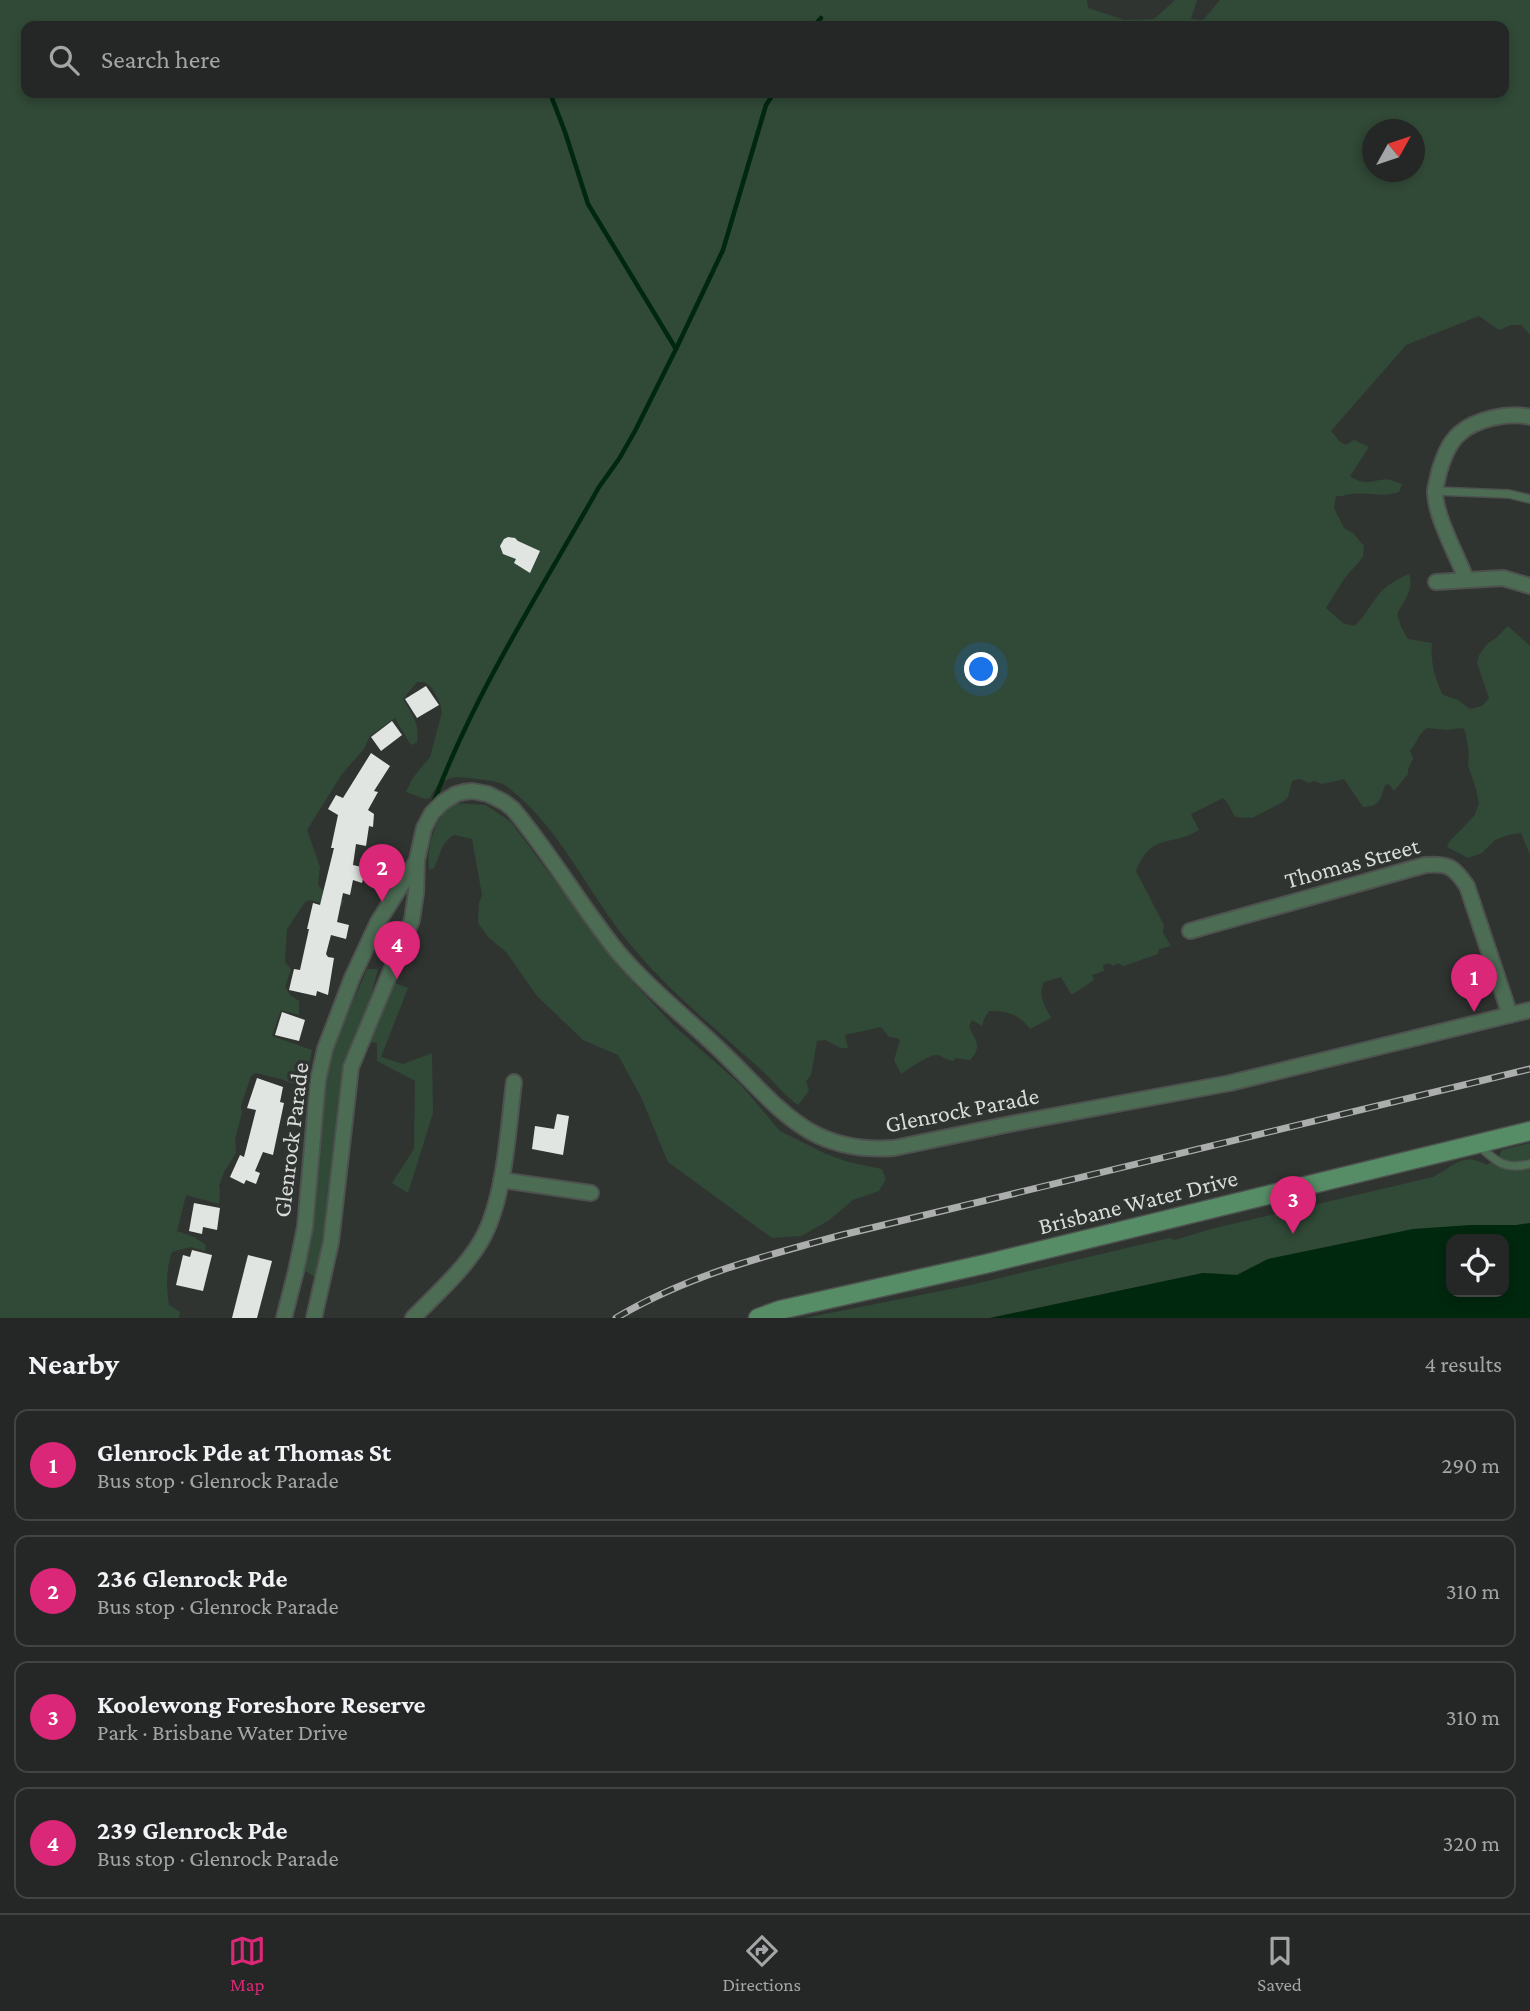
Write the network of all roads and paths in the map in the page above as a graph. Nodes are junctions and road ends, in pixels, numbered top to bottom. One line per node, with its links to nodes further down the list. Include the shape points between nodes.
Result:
1 (1530, 417): 2 (street, via 1496,417 1459,434 1448,448)
2 (1434, 491): 3 (lane); 4 (street)
3 (1530, 499)
4 (1466, 579): 5 (street); 6 (street, via 1503,578)
5 (1436, 582)
6 (1530, 586)
7 (417, 860): 10 (street, Glenrock Parade, via 424,828 443,802 472,791 504,802 653,990 800,1127 854,1147 894,1148 1230,1083); 17 (street, Glenrock Parade, via 378,922 325,1049 304,1227); 18 (street, Glenrock Parade, via 412,920 351,1067 331,1242)
8 (1190, 931): 10 (street, Thomas Street, via 1442,864 1456,870 1467,886)
9 (1530, 1010): 10 (street, Glenrock Parade)
10 (1510, 1015)
11 (514, 1082): 15 (street)
12 (1530, 1131): 13 (main road, Brisbane Water Drive)
13 (1476, 1144): 14 (lane, via 1506,1166); 20 (main road, Brisbane Water Drive)
14 (1530, 1164)
15 (501, 1180): 16 (street); 19 (street, via 482,1240)
16 (591, 1193)
17 (284, 1318)
18 (314, 1318)
19 (413, 1318)
20 (758, 1318)

